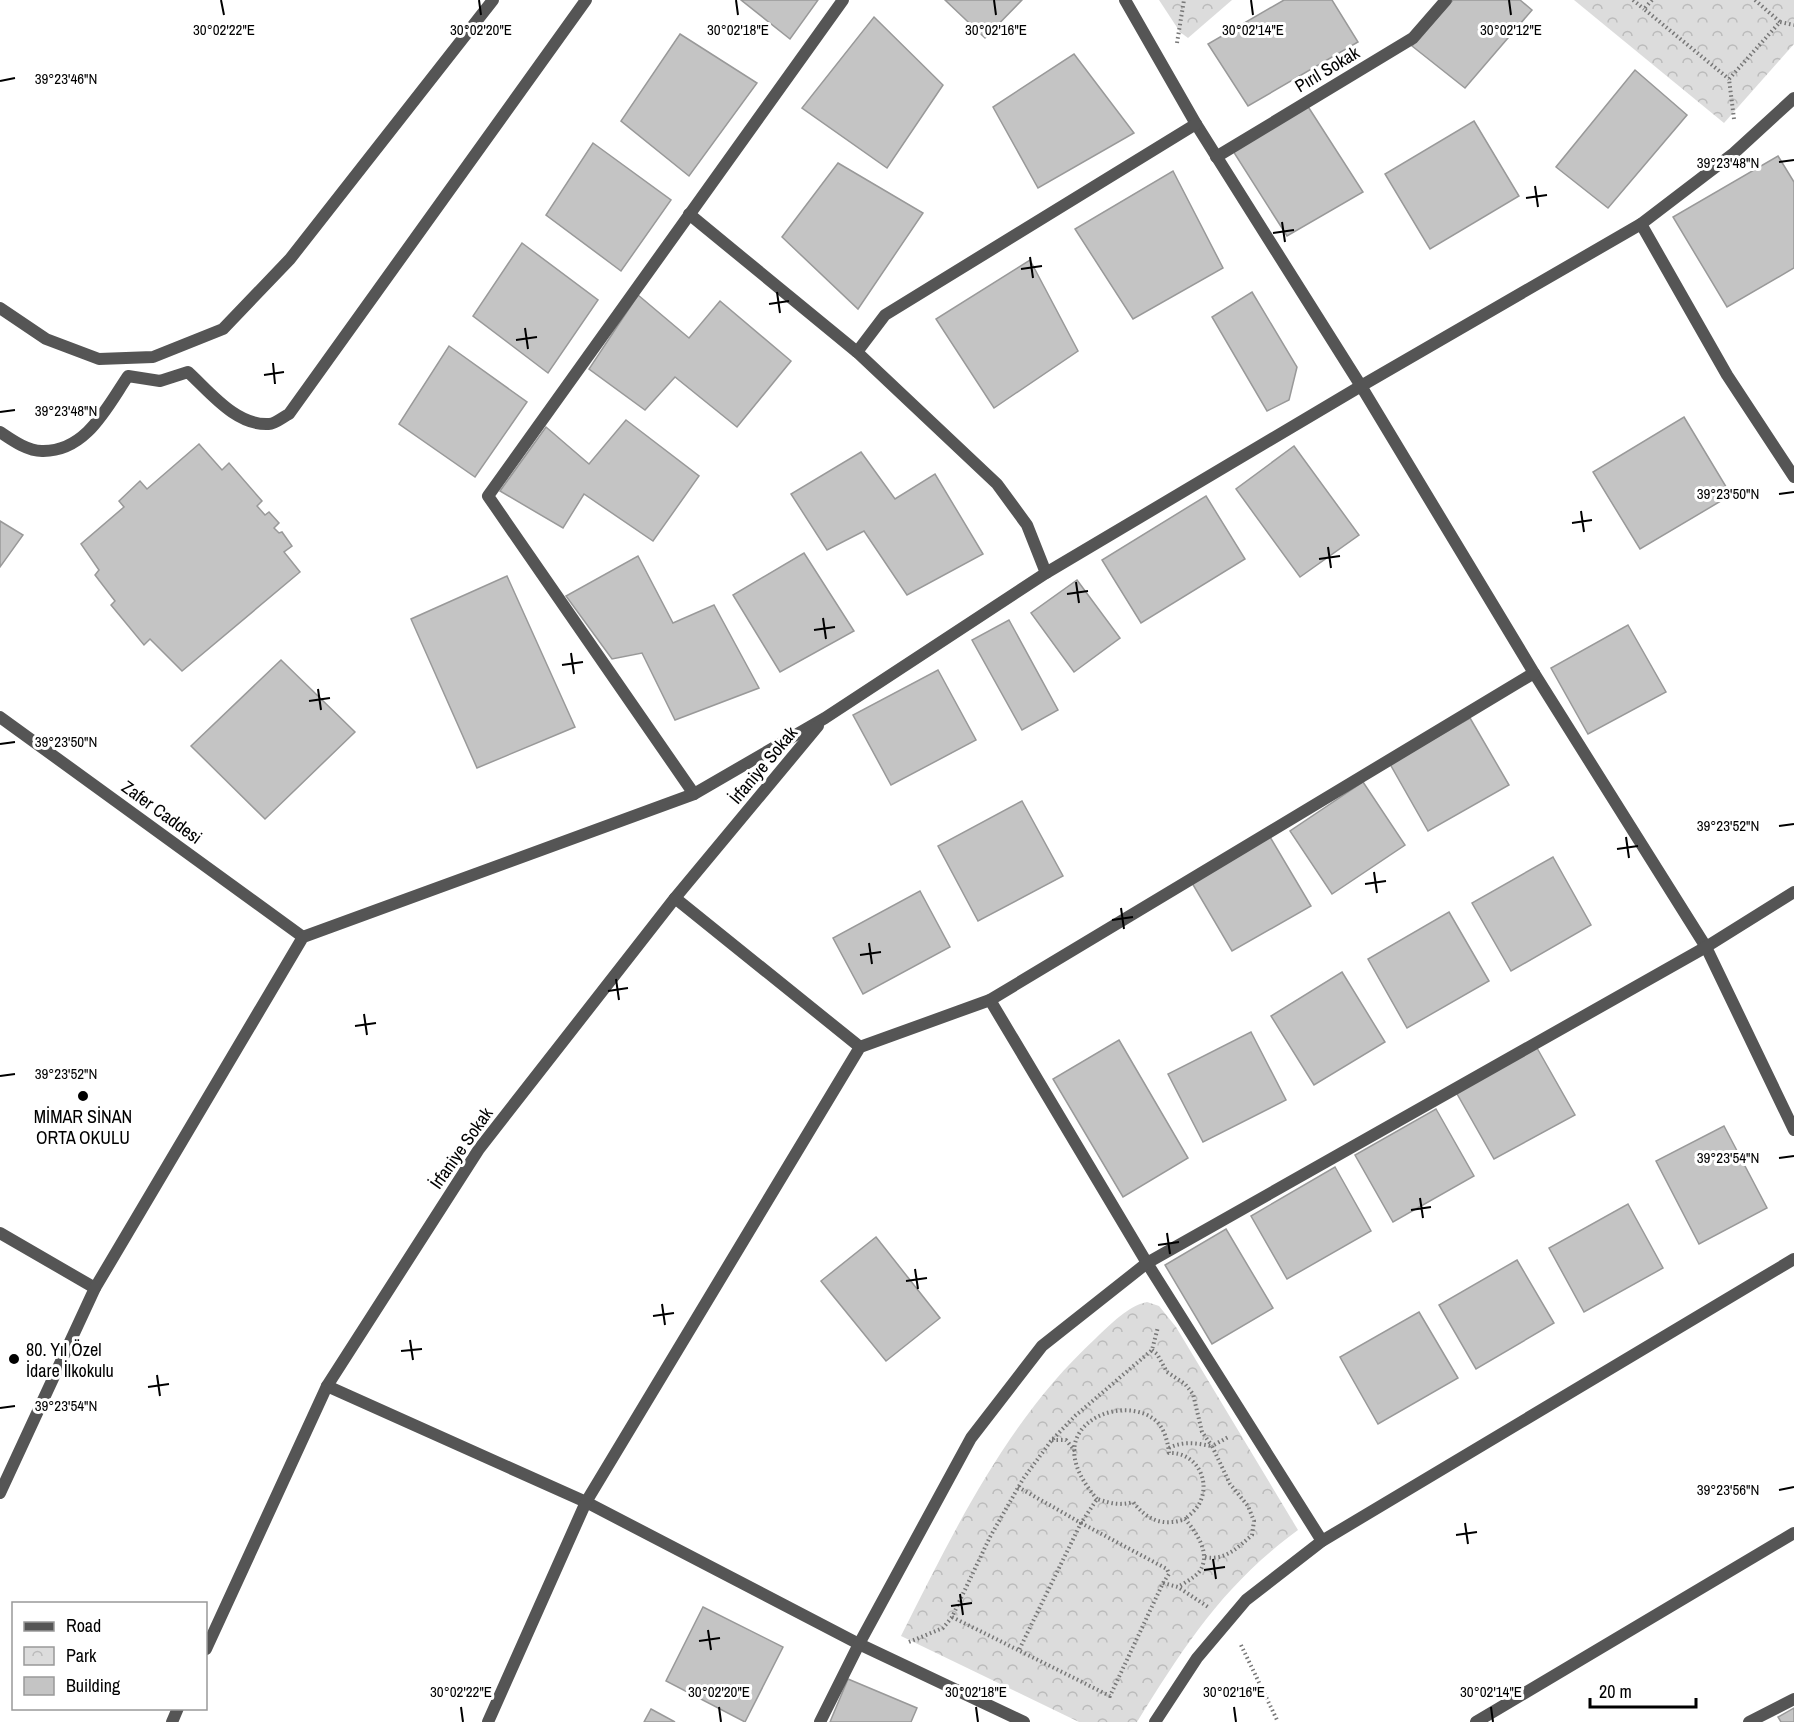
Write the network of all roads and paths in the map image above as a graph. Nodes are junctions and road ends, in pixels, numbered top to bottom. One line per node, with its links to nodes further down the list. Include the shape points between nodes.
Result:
1 (493, 0): 19 (street, via 290,260 224,329 153,357 99,359 46,339)
2 (586, 0): 22 (street, via 289,414 271,425 250,422 231,411 188,372 160,381 128,376 92,428 72,446 41,452 17,444)
3 (843, 0): 17 (street)
4 (1125, 0): 14 (street)
5 (1446, 0): 16 (street, Pırıl Sokak, via 1413,38)
6 (1633, 0): 9 (path)
7 (1652, 0): 9 (path)
8 (1755, 0): 10 (path)
9 (1644, 9): 12 (path)
10 (1780, 22): 11 (path); 12 (path)
11 (1794, 26)
12 (1729, 79): 15 (path)
13 (1794, 98): 15 (street)
14 (1196, 124): 16 (street); 20 (street, via 885,315)
15 (1738, 150): 18 (street)
16 (1216, 158): 21 (street)
17 (689, 214): 20 (street); 28 (street, via 488,496)
18 (1641, 224): 21 (street); 23 (street, via 1727,375)
19 (0, 308)
20 (857, 352): 24 (street, via 997,484 1027,525)
21 (1361, 386): 24 (street); 25 (street)
22 (0, 432)
23 (1794, 477)
24 (1046, 573): 27 (street)
25 (1534, 673): 32 (street); 33 (street)
26 (0, 717): 31 (street, Zafer Caddesi)
27 (825, 718): 28 (street); 30 (street, İrfaniye Sokak)
28 (694, 794): 31 (street)
29 (1794, 892): 32 (street)
30 (675, 898): 34 (street); 42 (street, İrfaniye Sokak, via 479,1149)
31 (303, 937): 39 (street)
32 (1706, 948): 35 (street); 38 (street)
33 (990, 1000): 34 (street); 38 (street)
34 (860, 1047): 51 (street)
35 (1794, 1130)
36 (0, 1233): 39 (street)
37 (1794, 1259): 55 (street)
38 (1147, 1263): 40 (street); 61 (street, via 1042,1346 972,1438)
39 (95, 1288): 49 (street)
40 (1172, 1303): 41 (path, via 1160,1322); 43 (street)
41 (1152, 1350): 44 (path, via 1088,1403); 45 (path, via 1167,1372 1193,1394 1202,1432)
42 (327, 1386): 51 (street); 62 (street, İrfaniye Sokak)
43 (1249, 1425): 45 (path); 55 (street)
44 (1052, 1440): 47 (path, via 1066,1440); 48 (path)
45 (1212, 1446): 46 (path, via 1190,1443); 56 (path, via 1254,1521 1252,1535 1224,1557)
46 (1168, 1448): 47 (path, via 1156,1420 1124,1409 1086,1425 1076,1440); 52 (path, via 1169,1453 1186,1455 1201,1472 1201,1499)
47 (1075, 1451): 50 (path, via 1081,1478)
48 (1018, 1487): 53 (path); 59 (path)
49 (0, 1493)
50 (1097, 1499): 52 (path, via 1123,1505 1132,1502 1157,1522); 53 (path)
51 (586, 1502): 61 (street); 66 (street)
52 (1185, 1519): 56 (path, via 1201,1542)
53 (1081, 1523): 57 (path, via 1167,1569 1169,1574); 63 (path)
54 (1794, 1533): 71 (street)
55 (1323, 1541): 60 (street, via 1246,1600)
56 (1205, 1557): 58 (path, via 1198,1572)
57 (1163, 1583): 58 (path); 63 (path, via 1110,1696)
58 (1178, 1587): 60 (path)
59 (952, 1617): 63 (path); 64 (path, via 943,1628)
60 (1229, 1620): 69 (street, via 1197,1658); 70 (path)
61 (859, 1644): 64 (street); 67 (street)
62 (207, 1647)
63 (1019, 1650)
64 (879, 1654): 68 (street)
65 (1794, 1700): 72 (street)
66 (488, 1722)
67 (820, 1722)
68 (1024, 1722)
69 (1155, 1722)
70 (1278, 1722)
71 (1476, 1722)
72 (1749, 1722)

